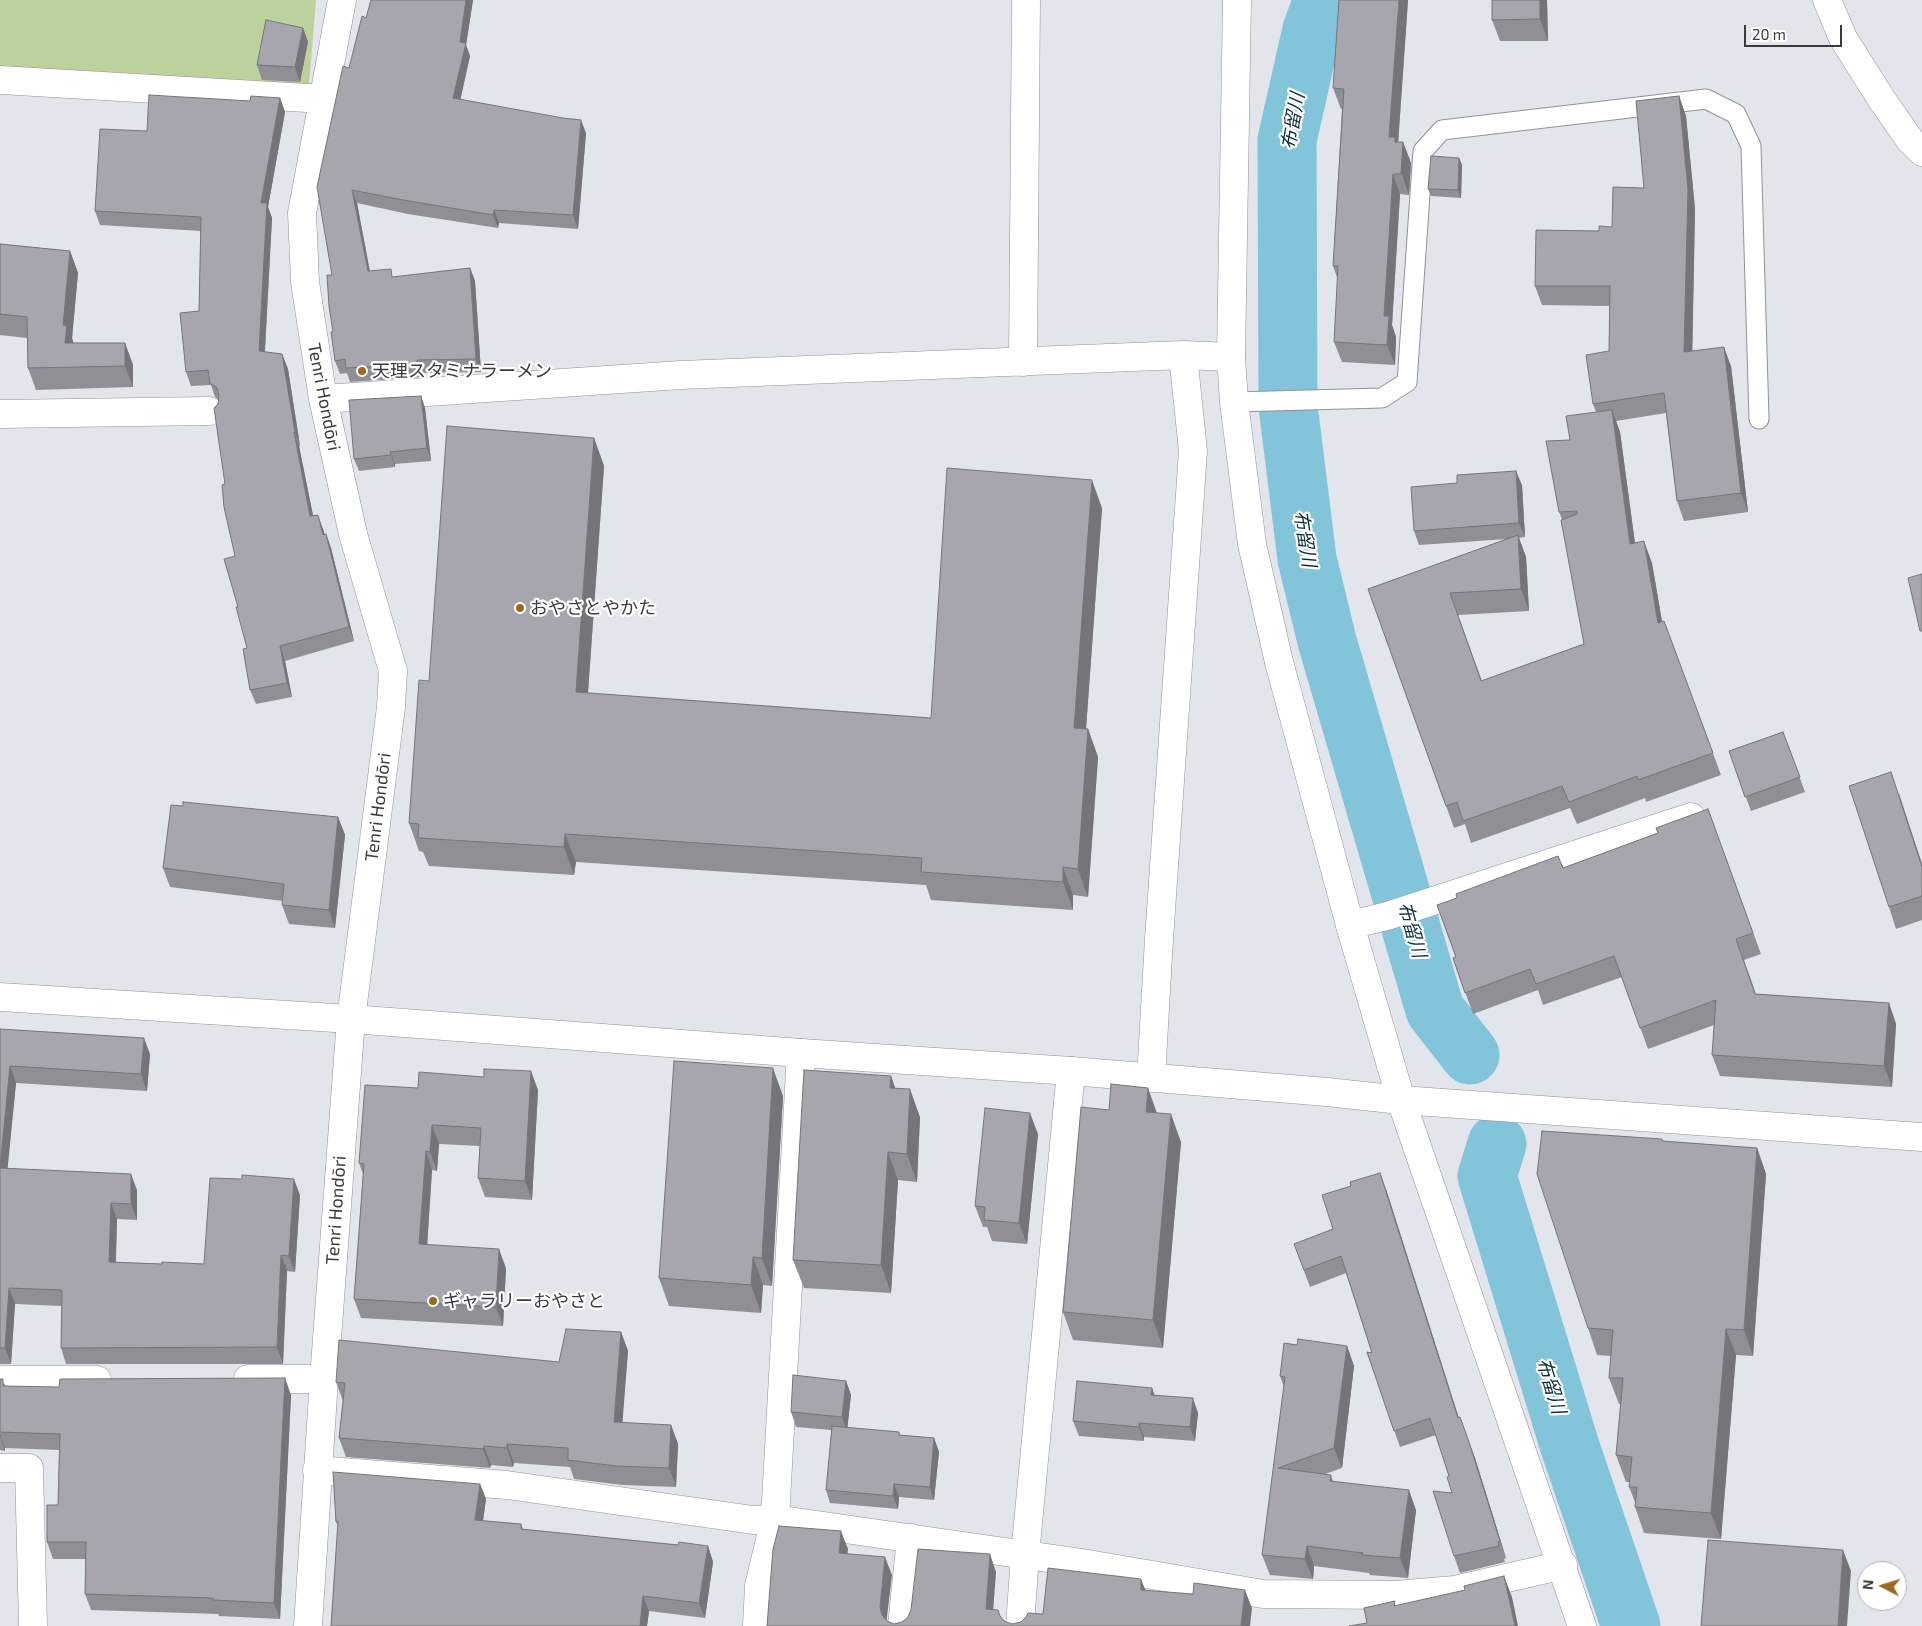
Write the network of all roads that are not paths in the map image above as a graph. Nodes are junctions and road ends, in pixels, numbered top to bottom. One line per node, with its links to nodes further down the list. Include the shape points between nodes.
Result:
1 (342, 0): 6 (street, Tenri Hondōri)
2 (1026, 0): 10 (street)
3 (1237, 0): 9 (street)
4 (1827, 0): 7 (street, via 1848,46 1882,100)
5 (0, 80): 6 (street)
6 (324, 100): 11 (street, Tenri Hondōri, via 302,213 305,282)
7 (1922, 152)
8 (1184, 355): 9 (street); 10 (street); 22 (street, via 1192,451)
9 (1231, 356): 12 (street)
10 (1023, 362): 11 (street, via 682,375)
11 (323, 399): 19 (street, Tenri Hondōri, via 353,534 393,671)
12 (1234, 402): 15 (lane, via 1382,398 1407,382 1423,151 1442,130 1706,99 1736,114 1751,146); 17 (street, via 1252,544 1279,662)
13 (209, 411): 14 (street)
14 (0, 414)
15 (1759, 418)
16 (1707, 812): 17 (street, via 1387,916)
17 (1350, 925): 23 (street)
18 (0, 997): 19 (street)
19 (351, 1019): 20 (street); 26 (street, Tenri Hondōri)
20 (801, 1053): 21 (street); 31 (street)
21 (1071, 1071): 22 (street); 33 (street)
22 (1151, 1078): 23 (street)
23 (1401, 1100): 24 (street); 34 (street)
24 (1922, 1136)
25 (226, 1379): 26 (street)
26 (324, 1379): 30 (street, Tenri Hondōri)
27 (0, 1380): 28 (street)
28 (118, 1380)
29 (0, 1468): 35 (street, via 29,1468)
30 (317, 1470): 31 (street, via 507,1485 744,1519); 36 (street, Tenri Hondōri)
31 (775, 1519): 32 (street); 37 (street, via 759,1586)
32 (911, 1538): 33 (street); 38 (street)
33 (1025, 1555): 34 (street, via 1263,1594 1334,1596 1455,1590); 39 (street)
34 (1562, 1565): 40 (street)
35 (33, 1626)
36 (308, 1626)
37 (757, 1626)
38 (902, 1626)
39 (1020, 1626)
40 (1582, 1626)

